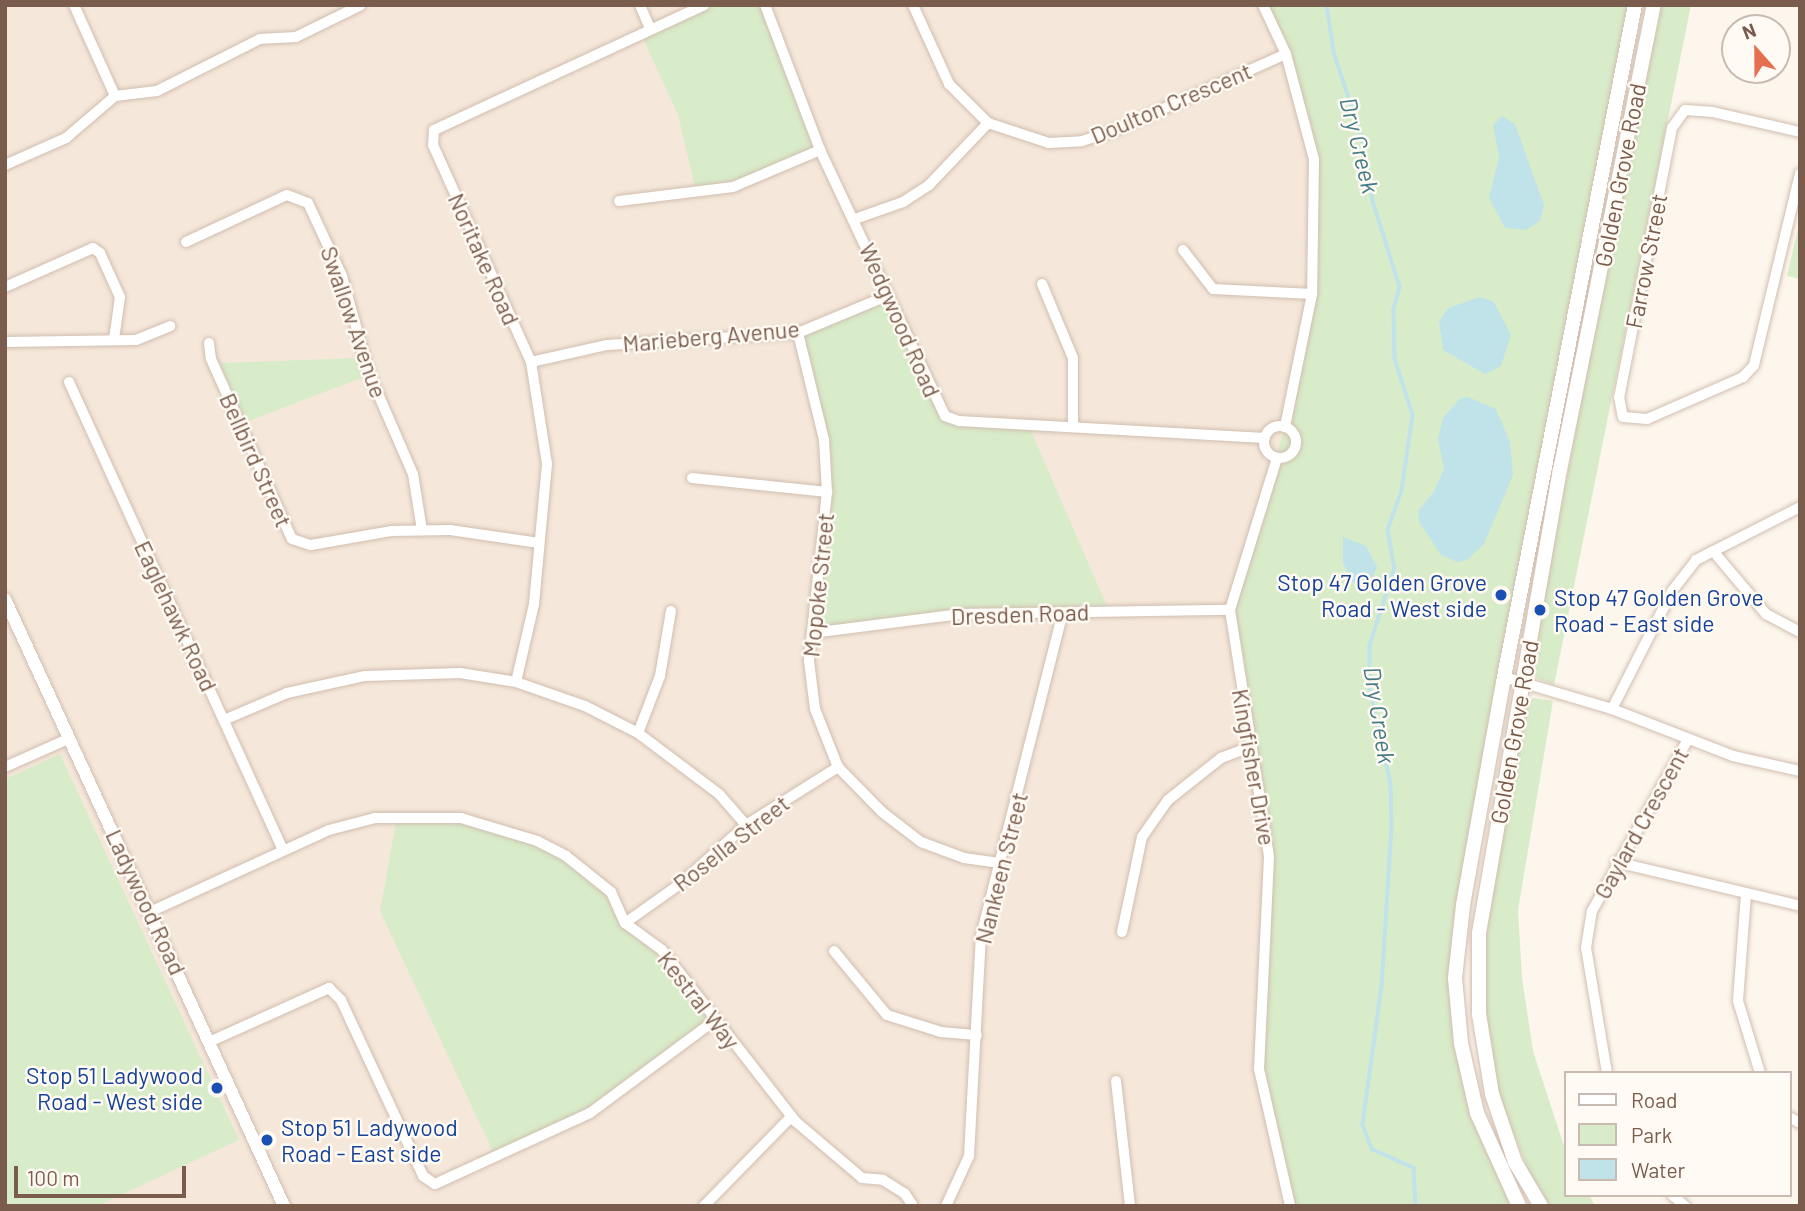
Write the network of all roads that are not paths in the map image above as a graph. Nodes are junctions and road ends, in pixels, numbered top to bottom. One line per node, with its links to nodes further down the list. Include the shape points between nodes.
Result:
1 (74, 5): 12 (street)
2 (361, 5): 12 (street, via 296,37 260,39 157,91)
3 (640, 5): 10 (street)
4 (704, 5): 10 (street, Noritake Road)
5 (765, 5): 15 (street, Wedgwood Road)
6 (913, 5): 13 (street, Doulton Crescent, via 948,84)
7 (1263, 5): 11 (street)
8 (1635, 5): 49 (main road, Golden Grove Road)
9 (1654, 5): 51 (main road, Golden Grove Road, via 1560,470)
10 (650, 28): 31 (street, Noritake Road, via 435,130 433,145)
11 (1286, 54): 13 (street, Doulton Crescent, via 1082,141 1049,143); 24 (street, via 1314,159)
12 (115, 96): 16 (street, via 66,138)
13 (988, 123): 19 (street, via 929,185 903,202)
14 (1800, 132): 17 (street, Farrow Street, via 1685,110 1672,128 1619,397 1623,417 1647,419 1743,377 1754,365)
15 (820, 150): 18 (street, via 733,187); 19 (street, Wedgwood Road)
16 (5, 165)
17 (1800, 173)
18 (619, 201)
19 (855, 219): 25 (street, Wedgwood Road)
20 (186, 242): 40 (street, Swallow Avenue, via 287,195 309,203 342,276 369,373 413,474)
21 (1183, 250): 24 (street, via 1213,289)
22 (1042, 284): 33 (street, via 1073,358)
23 (5, 287): 28 (street, via 93,248 100,253 120,296)
24 (1312, 294): 34 (street)
25 (887, 296): 27 (street, Marieberg Avenue); 33 (street, Wedgwood Road, via 945,416 959,421)
26 (170, 326): 28 (street, via 136,340)
27 (797, 332): 31 (street, Marieberg Avenue, via 607,345); 38 (street, Mopoke Street, via 824,440)
28 (114, 339): 29 (street)
29 (5, 342)
30 (209, 343): 40 (street, Bellbird Street, via 211,359 292,539 311,545)
31 (531, 362): 41 (street, Noritake Road, via 547,464)
32 (69, 382): 53 (street, Eaglehawk Road)
33 (1073, 426): 35 (street, Wedgwood Road)
34 (1285, 427): 35 (street, via 1270,430); 36 (street, via 1294,433 1296,444 1287,457)
35 (1265, 438): 36 (street, via 1266,448)
36 (1277, 458): 44 (street, Kingfisher Drive)
37 (692, 478): 38 (street)
38 (827, 492): 48 (street, Mopoke Street)
39 (1800, 507): 42 (street)
40 (422, 530): 41 (street, Bellbird Street)
41 (539, 543): 50 (street, Noritake Road, via 534,604)
42 (1713, 551): 47 (street, via 1766,614); 52 (street, via 1696,560 1672,591)
43 (5, 599): 55 (street, Ladywood Road)
44 (1230, 610): 46 (street, Dresden Road); 57 (street, Kingfisher Drive)
45 (671, 611): 54 (street, via 660,677)
46 (1063, 613): 48 (street, Dresden Road, via 961,614); 64 (street, Nankeen Street)
47 (1800, 632)
48 (812, 634): 58 (street, Mopoke Street, via 809,661 815,709)
49 (1504, 677): 51 (street); 84 (main road, Golden Grove Road, via 1463,905 1455,978 1461,1044 1477,1114)
50 (516, 682): 53 (street, via 460,673 365,676 287,693); 54 (street, via 585,706)
51 (1524, 682): 52 (street); 85 (main road, Golden Grove Road, via 1481,920 1479,1014 1492,1094 1515,1162)
52 (1612, 709): 56 (street)
53 (224, 720): 62 (street, Eaglehawk Road)
54 (638, 733): 61 (street, via 719,794)
55 (70, 738): 59 (street); 67 (street, Ladywood Road)
56 (1688, 739): 60 (street, via 1733,756); 63 (street, Gaylard Crescent)
57 (1252, 746): 69 (street, via 1221,758 1168,800 1142,837); 83 (street, Kingfisher Drive, via 1269,857 1259,1069)
58 (838, 766): 61 (street, Rosella Street); 64 (street, Mopoke Street, via 882,812 921,842 964,858)
59 (5, 767)
60 (1800, 771)
61 (746, 825): 68 (street, Rosella Street, via 680,884)
62 (283, 850): 67 (street, Kestral Way); 68 (street, Kestral Way, via 375,818 461,818 537,841 566,856 611,892)
63 (1616, 862): 65 (street); 74 (street, Gaylard Crescent, via 1592,911 1586,948)
64 (1000, 863): 72 (street, Nankeen Street, via 981,936)
65 (1746, 894): 66 (street); 75 (street, via 1738,1001)
66 (1800, 906)
67 (152, 911): 73 (street, Ladywood Road)
68 (625, 923): 71 (street, Kestral Way, via 662,950)
69 (1122, 932)
70 (834, 951): 72 (street, via 887,1014 941,1032)
71 (715, 1020): 73 (street, via 590,1114 435,1184 423,1176 341,1000 329,988); 77 (street, Kestral Way)
72 (976, 1035): 81 (street, Nankeen Street, via 969,1156)
73 (209, 1042): 78 (street, Ladywood Road)
74 (1608, 1071)
75 (1759, 1071)
76 (1116, 1081): 82 (street)
77 (791, 1117): 79 (street); 80 (street, Kestral Way, via 862,1178 884,1180 905,1194)
78 (283, 1205)
79 (704, 1206)
80 (913, 1206)
81 (946, 1206)
82 (1130, 1206)
83 (1290, 1206)
84 (1518, 1206)
85 (1541, 1206)

